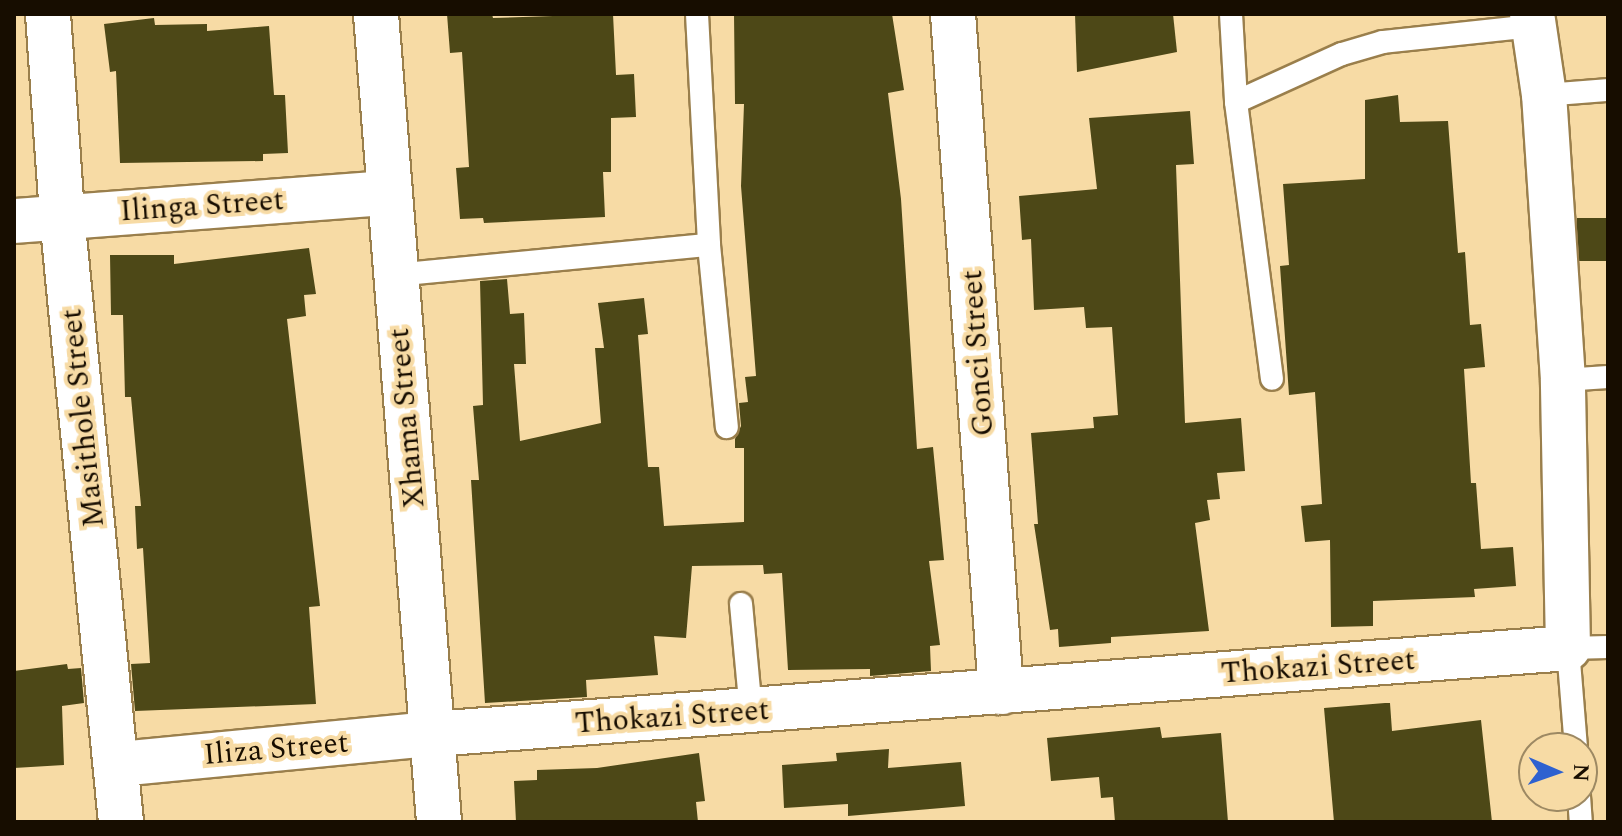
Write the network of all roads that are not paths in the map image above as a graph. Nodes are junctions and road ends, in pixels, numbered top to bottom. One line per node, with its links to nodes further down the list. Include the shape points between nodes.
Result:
1 (48, 14): 11 (street, Masithole Street)
2 (376, 14): 10 (street, Xhama Street)
3 (697, 14): 13 (lane)
4 (953, 14): 21 (street, Gonci Street)
5 (1231, 14): 9 (lane)
6 (1533, 20): 8 (street); 9 (lane, via 1383,42 1342,54)
7 (1608, 90): 8 (lane)
8 (1544, 95): 17 (street)
9 (1236, 102): 16 (lane)
10 (389, 193): 11 (street, Ilinga Street); 14 (street, Xhama Street)
11 (62, 216): 12 (street, Ilinga Street); 25 (street, Masithole Street)
12 (14, 221)
13 (709, 245): 14 (lane); 18 (lane)
14 (395, 275): 24 (street, Xhama Street)
15 (1608, 377): 17 (lane)
16 (1272, 379)
17 (1563, 380): 20 (street)
18 (727, 427)
19 (741, 604): 22 (lane)
20 (1588, 648): 21 (street, Thokazi Street); 23 (lane)
21 (1001, 692): 22 (street, Thokazi Street)
22 (751, 712): 24 (street, Thokazi Street)
23 (1578, 732)
24 (433, 734): 25 (street, Iliza Street); 27 (street, Xhama Street)
25 (119, 764): 26 (street, Masithole Street)
26 (121, 822)
27 (439, 822)

